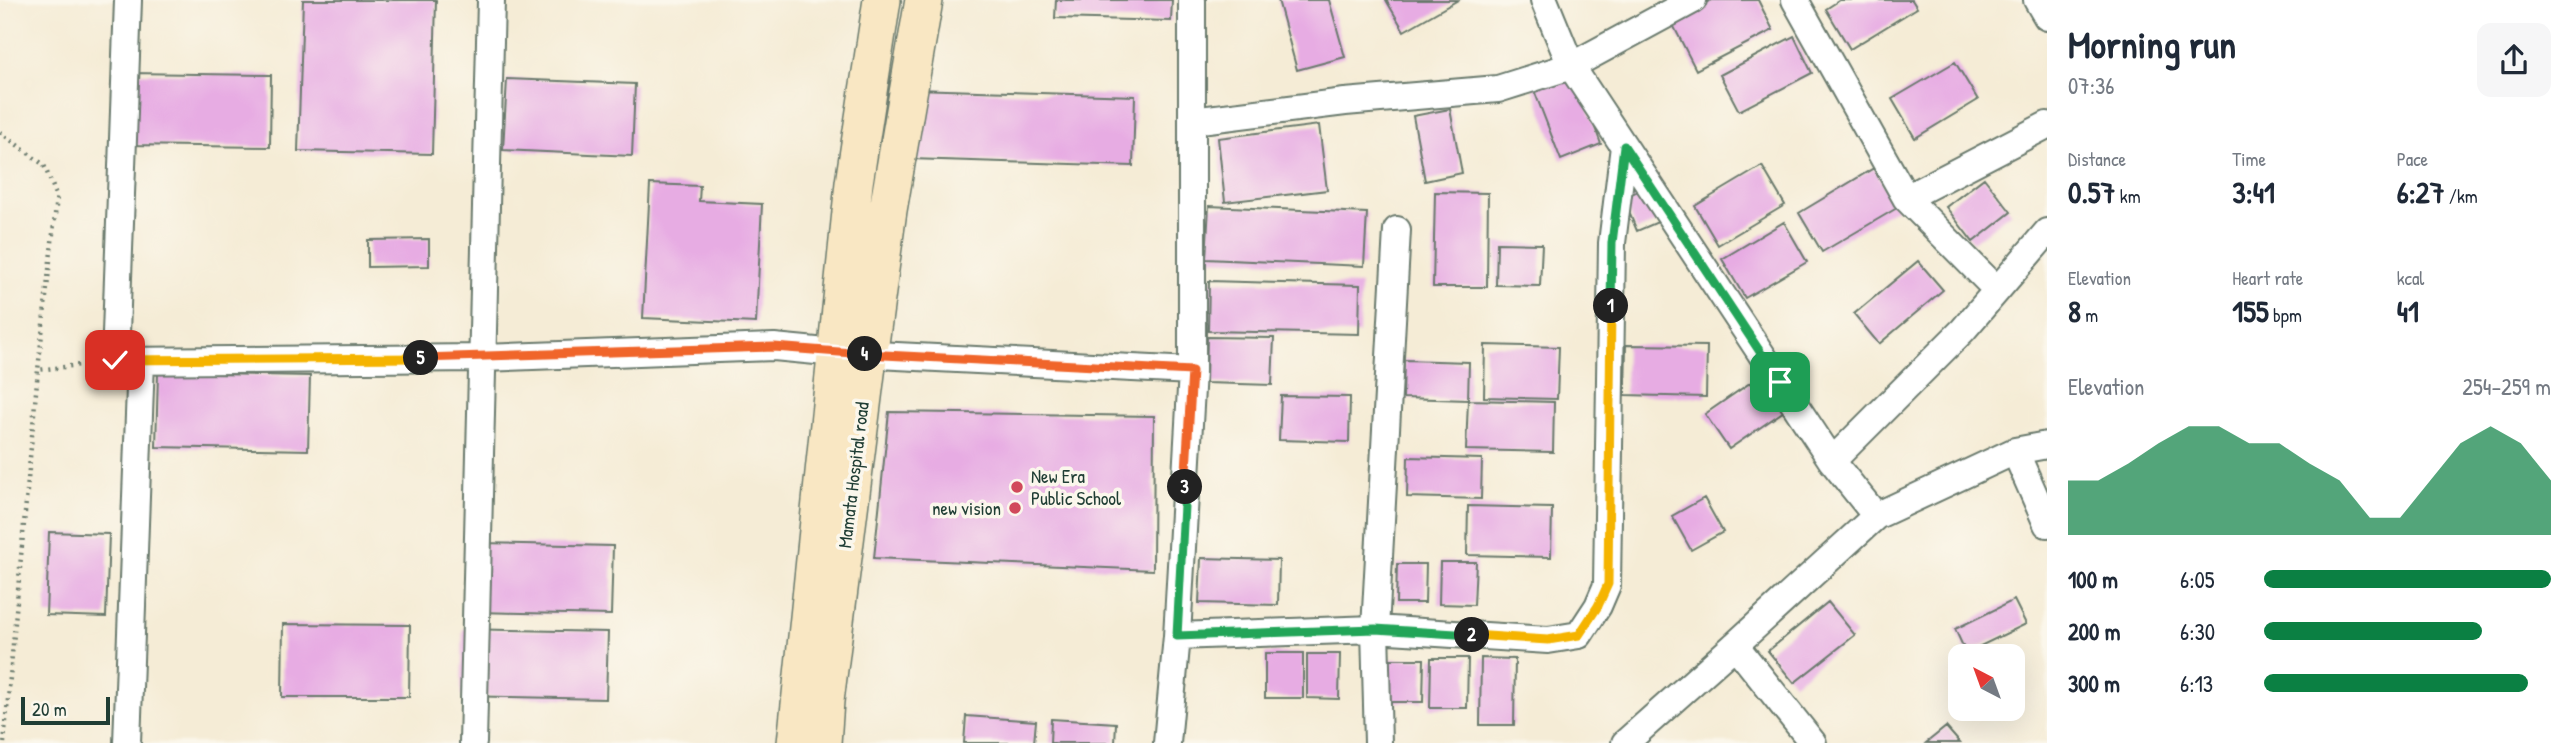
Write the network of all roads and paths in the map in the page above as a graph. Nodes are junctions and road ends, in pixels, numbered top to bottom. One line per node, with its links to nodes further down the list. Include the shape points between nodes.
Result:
1 (128, 0): 22 (street)
2 (491, 0): 21 (street)
3 (882, 0): 20 (street, Mamata Hospital road, via 854,183)
4 (924, 0): 20 (street, Mamata Hospital road, via 888,210)
5 (1192, 0): 12 (street)
6 (1544, 0): 11 (street)
7 (1692, 0): 11 (street)
8 (1796, 0): 16 (street)
9 (2037, 0): 10 (street)
10 (2047, 17)
11 (1571, 66): 12 (street, via 1498,89); 15 (street)
12 (1192, 121): 24 (street)
13 (2047, 125): 16 (street)
14 (0, 132): 23 (path, via 44,165 57,197)
15 (1624, 146): 27 (street); 30 (street, via 1612,243 1608,584 1598,606 1579,635 1548,640)
16 (1906, 198): 19 (street)
17 (1397, 230): 30 (street)
18 (2047, 232): 19 (street)
19 (1997, 290): 27 (street, via 1964,330)
20 (853, 354): 21 (street, via 774,347); 24 (street); 36 (street, Mamata Hospital road); 37 (street, Mamata Hospital road)
21 (482, 358): 22 (street); 35 (street)
22 (128, 360): 23 (path); 34 (street)
23 (38, 370): 33 (path)
24 (1192, 371): 31 (street)
25 (2047, 444): 26 (street)
26 (2015, 451): 28 (street); 29 (street)
27 (1832, 461): 28 (street)
28 (1876, 516): 32 (street)
29 (2047, 524)
30 (1375, 629): 31 (street); 39 (street)
31 (1177, 636): 38 (street)
32 (1735, 645): 40 (street); 41 (street)
33 (4, 743)
34 (127, 743)
35 (473, 743)
36 (796, 743)
37 (822, 743)
38 (1167, 743)
39 (1378, 743)
40 (1625, 743)
41 (1813, 743)

